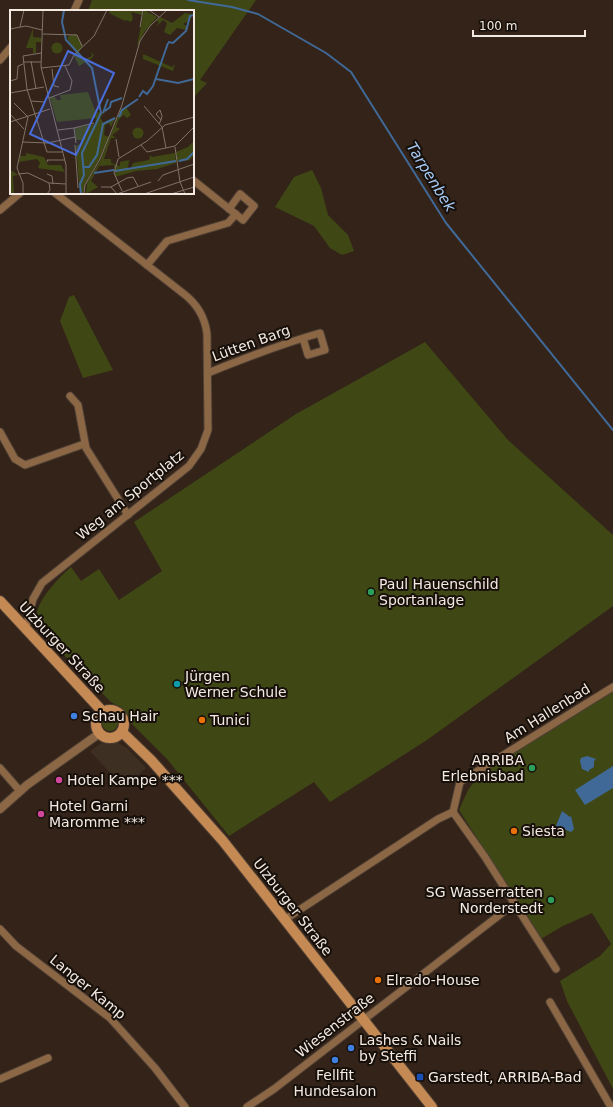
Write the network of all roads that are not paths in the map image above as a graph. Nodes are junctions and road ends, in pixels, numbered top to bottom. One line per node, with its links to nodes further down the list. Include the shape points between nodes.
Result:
1 (79, 0): 2 (street)
2 (74, 10)
3 (10, 48): 4 (street)
4 (0, 60)
5 (194, 181): 8 (street)
6 (19, 194): 9 (street)
7 (56, 194): 11 (street, Weg am Sportplatz)
8 (229, 208): 10 (street); 10 (street, via 240,194 254,206 243,220)
9 (0, 210)
10 (236, 214): 11 (street, via 228,224 167,241)
11 (147, 265): 13 (street, Weg am Sportplatz, via 188,297 200,312 207,334)
12 (303, 338): 13 (street, Lütten Barg, via 267,349)
13 (208, 374): 17 (street, Weg am Sportplatz, via 208,426 202,449 186,469)
14 (70, 396): 16 (street, via 78,405)
15 (0, 432): 16 (street, via 15,459 25,465)
16 (84, 444): 17 (street)
17 (128, 515): 19 (street, Weg am Sportplatz, via 42,583 33,599)
18 (0, 601): 19 (main road, Ulzburger Straße)
19 (26, 628): 21 (main road, Ulzburger Straße)
20 (613, 687): 27 (street, Am Hallenbad, via 460,782)
21 (103, 712): 22 (main road, Ulzburger Straße, via 112,710 120,713 124,720); 23 (main road, Ulzburger Straße, via 96,723)
22 (122, 732): 23 (main road, via 111,738); 29 (main road, Ulzburger Straße, via 151,760 223,841)
23 (100, 733): 25 (street)
24 (0, 768): 25 (street)
25 (20, 791): 26 (street)
26 (0, 809)
27 (454, 812): 28 (street); 29 (street, via 438,818)
28 (515, 904): 31 (street); 33 (street, Wiesenstraße)
29 (284, 920): 33 (main road, Ulzburger Straße)
30 (0, 929): 36 (street, Langer Kamp, via 16,946 110,1018 155,1068)
31 (556, 969)
32 (550, 1002): 39 (street)
33 (363, 1020): 37 (street, Wiesenstraße); 38 (main road, Ulzburger Straße)
34 (48, 1058): 35 (street)
35 (0, 1079)
36 (184, 1107)
37 (247, 1107)
38 (432, 1107)
39 (612, 1107)

